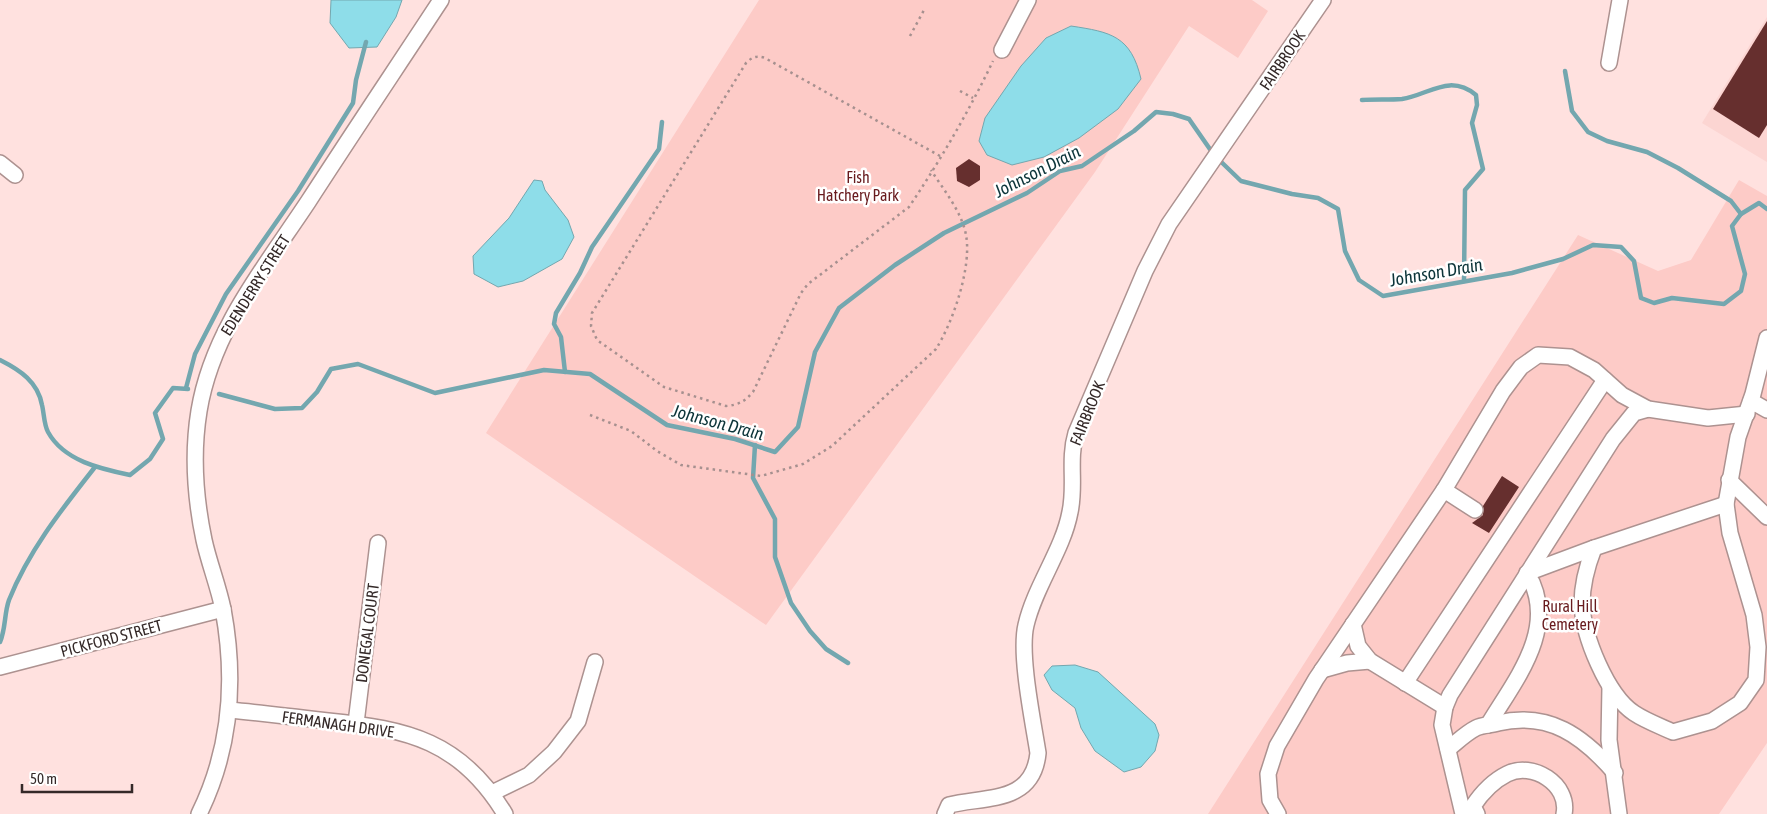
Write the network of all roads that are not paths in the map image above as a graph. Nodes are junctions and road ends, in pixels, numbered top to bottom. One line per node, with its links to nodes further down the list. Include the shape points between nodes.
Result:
1 (441, 0): 22 (street, EDENDERRY STREET, via 240,305 212,364 199,412 195,476 204,540)
2 (1028, 0): 5 (street)
3 (1323, 0): 40 (street, FAIRBROOK, via 1169,224 1145,271 1074,439 1070,512 1039,587 1024,635 1038,753 1034,772 1027,783 1014,792 949,805)
4 (1620, 0): 6 (street)
5 (998, 54)
6 (1609, 64)
7 (0, 163): 8 (street)
8 (15, 175)
9 (1767, 338): 11 (street)
10 (1605, 380): 12 (street, via 1622,395); 15 (street, via 1570,356 1538,355 1503,391); 28 (street)
11 (1750, 403): 12 (street, via 1708,418); 13 (street); 14 (street, via 1738,437)
12 (1648, 409): 21 (street, via 1634,413 1613,438)
13 (1767, 410)
14 (1730, 480): 16 (street); 18 (street)
15 (1444, 490): 17 (street); 23 (street)
16 (1726, 504): 20 (street); 29 (street, via 1730,533 1754,616 1758,647 1756,680 1740,703 1712,721 1673,732 1633,713)
17 (1475, 510)
18 (1767, 517)
19 (378, 543): 32 (street, DONEGAL COURT)
20 (1594, 548): 21 (street); 29 (street, via 1584,575 1582,606 1593,653)
21 (1527, 573): 30 (street); 33 (street, via 1537,594 1540,618 1533,647)
22 (222, 609): 26 (street, PICKFORD STREET); 31 (street, EDENDERRY STREET, via 230,664)
23 (1353, 624): 24 (street, via 1358,646); 27 (street)
24 (1370, 661): 27 (street); 28 (street)
25 (595, 662): 36 (street, via 578,722 554,752 529,775)
26 (0, 668)
27 (1322, 670): 41 (street, via 1277,746 1268,774 1270,800)
28 (1406, 683): 30 (street)
29 (1610, 687): 35 (street, via 1608,740)
30 (1445, 707): 34 (street, via 1442,726)
31 (229, 710): 32 (street, FERMANAGH DRIVE); 38 (street, EDENDERRY STREET, via 220,759)
32 (356, 723): 36 (street, FERMANAGH DRIVE, via 401,732 437,746 468,766)
33 (1488, 725): 34 (street, via 1477,728); 35 (street, via 1508,720 1538,720 1565,729 1598,753)
34 (1448, 749): 37 (street)
35 (1615, 772): 43 (street)
36 (492, 793): 39 (street, FERMANAGH DRIVE)
37 (1469, 810): 42 (street, via 1482,794 1507,774 1526,769 1546,776 1559,788)
38 (199, 814)
39 (505, 814)
40 (945, 814)
41 (1278, 814)
42 (1564, 814)
43 (1619, 814)

